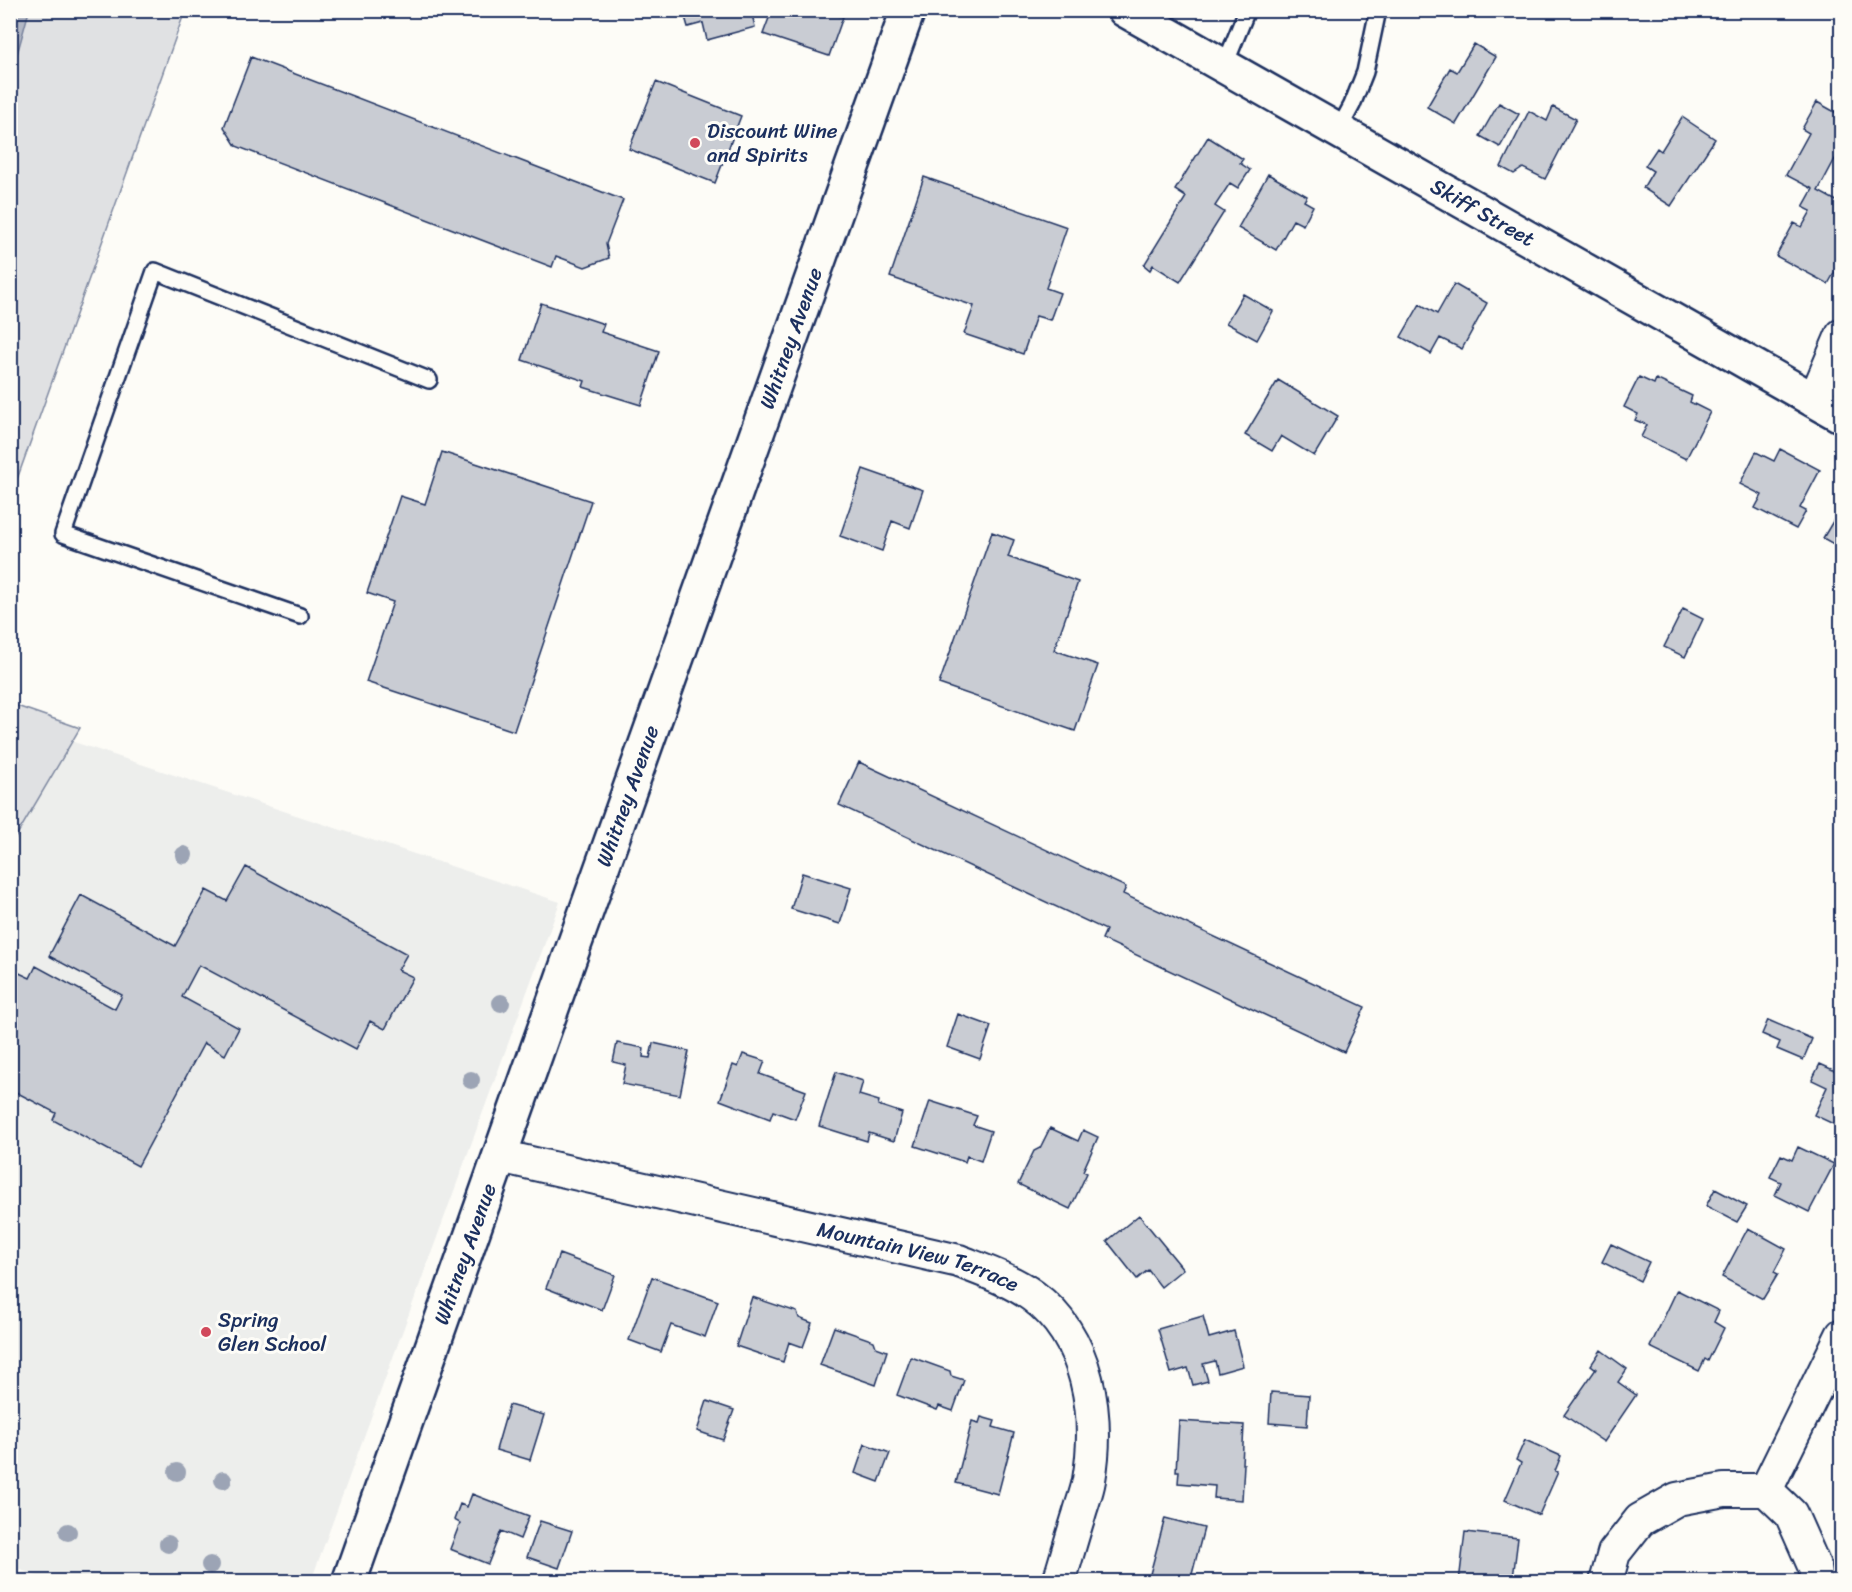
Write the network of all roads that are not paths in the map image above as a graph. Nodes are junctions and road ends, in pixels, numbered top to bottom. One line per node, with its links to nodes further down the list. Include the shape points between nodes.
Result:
1 (908, 10): 11 (main road, Whitney Avenue)
2 (1247, 10): 5 (lane)
3 (1378, 10): 6 (lane, via 1365,72)
4 (1131, 12): 5 (main road, Skiff Street)
5 (1224, 67): 6 (main road, Skiff Street)
6 (1338, 131): 9 (main road, Skiff Street)
7 (1842, 335): 9 (street)
8 (429, 380): 10 (lane, via 155,271 63,534)
9 (1828, 408)
10 (300, 616)
11 (500, 1156): 14 (main road, Whitney Avenue); 15 (street, Mountain View Terrace, via 958,1261 1033,1296 1059,1320 1078,1352 1088,1386 1093,1432 1089,1481)
12 (1842, 1335): 13 (street)
13 (1766, 1490): 16 (street, via 1724,1490 1677,1498 1640,1520 1614,1553); 17 (street, via 1791,1514 1815,1568)
14 (349, 1581)
15 (1059, 1581)
16 (1606, 1581)
17 (1816, 1581)

